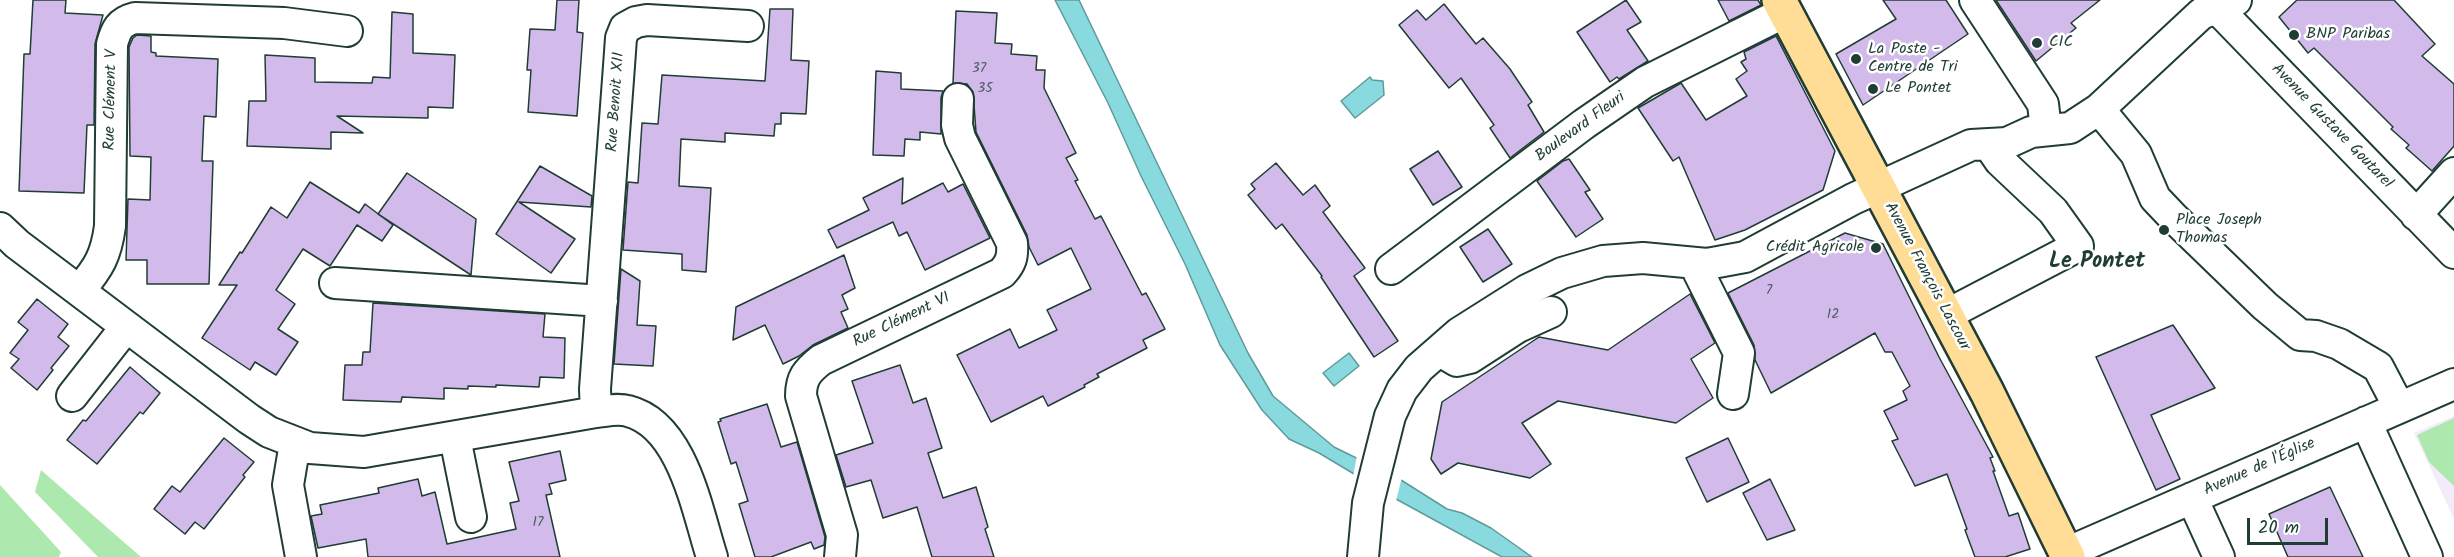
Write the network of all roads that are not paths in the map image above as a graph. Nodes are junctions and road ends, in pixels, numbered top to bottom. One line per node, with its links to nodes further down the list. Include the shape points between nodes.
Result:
1 (1975, 0): 8 (street, via 2043,105)
2 (2220, 3): 7 (street, via 2201,14); 12 (street, Avenue Gustave Goutarel)
3 (1782, 6): 11 (main road, Avenue François Lascour); 15 (street, Boulevard Fleuri, via 1645,82)
4 (748, 26): 19 (street, Rue Benoit XII, via 647,20 625,28 621,38)
5 (347, 31): 18 (street, Rue Clément V, via 284,23 125,20 116,29 112,44 109,237 102,261)
6 (958, 99): 36 (street, Rue Clément VI, via 960,138 1012,243 1013,255 1002,273 820,360 805,375 801,396 842,535)
7 (2099, 109): 8 (street, via 2070,128); 28 (street, via 2136,154 2155,198 2219,263 2300,334 2316,336 2355,355)
8 (2046, 130): 9 (street, via 2007,143)
9 (1989, 144): 11 (street, via 1971,144); 21 (street, via 2000,161 2054,212 2078,246)
10 (2454, 173): 12 (street)
11 (1878, 187): 21 (main road, Avenue François Lascour); 23 (street, via 1745,257 1707,264 1643,258 1603,261 1562,273 1468,327)
12 (2416, 215): 14 (street, Avenue Gustave Goutarel)
13 (0, 228): 18 (street)
14 (2454, 253)
15 (1391, 269)
16 (1698, 272): 25 (street, via 1739,353)
17 (335, 283): 19 (street)
18 (80, 290): 22 (street)
19 (602, 301): 27 (street, Rue Benoit XII, via 594,389)
20 (1551, 312): 23 (street, via 1518,327 1470,358 1457,361)
21 (1947, 315): 33 (main road, Avenue François Lascour)
22 (126, 327): 26 (street); 30 (street, via 249,419)
23 (1440, 351): 37 (street, via 1419,368 1402,390 1390,416 1374,476)
24 (2454, 384): 28 (street, Avenue de l'Église)
25 (1733, 394)
26 (72, 396)
27 (596, 412): 29 (street); 35 (street, via 627,410 650,423 671,444 684,466)
28 (2382, 415): 31 (street, Avenue de l'Église); 39 (street)
29 (455, 438): 30 (street, via 364,452 327,451); 32 (street)
30 (295, 443): 34 (street, via 288,485)
31 (2192, 498): 33 (street, Avenue de l'Église); 38 (street)
32 (471, 517)
33 (2067, 555)
34 (301, 557)
35 (712, 557)
36 (840, 557)
37 (1363, 557)
38 (2219, 557)
39 (2427, 557)

